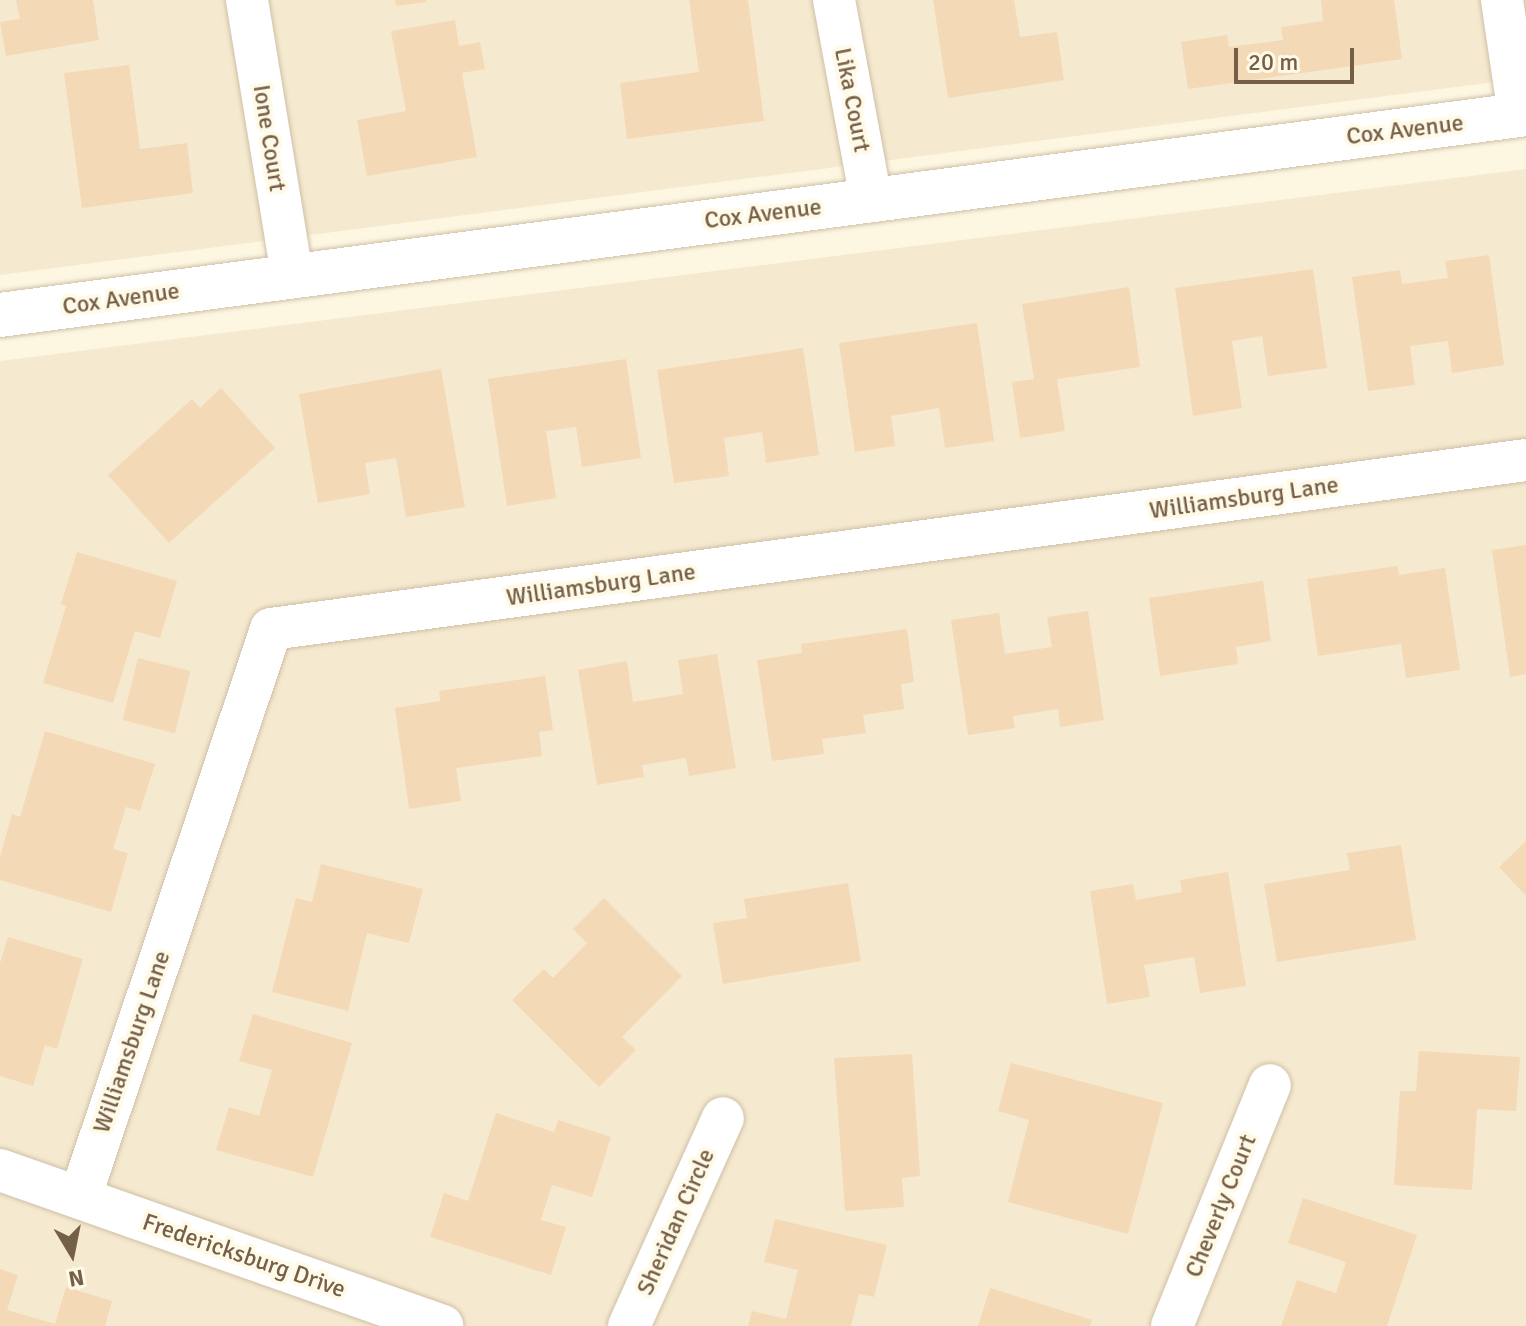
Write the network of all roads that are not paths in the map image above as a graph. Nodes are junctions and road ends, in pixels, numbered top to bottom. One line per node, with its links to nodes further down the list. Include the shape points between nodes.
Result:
1 (247, 0): 6 (street, Ione Court)
2 (834, 0): 5 (street, Lika Court)
3 (1502, 0): 4 (street)
4 (1522, 115): 5 (main road, Cox Avenue)
5 (871, 200): 6 (main road, Cox Avenue)
6 (292, 276): 7 (main road, Cox Avenue)
7 (0, 315)
8 (1526, 460): 12 (street, Williamsburg Lane, via 271,629)
9 (1270, 1085): 15 (street, Cheverly Court)
10 (723, 1118): 14 (street, Sheridan Circle)
11 (0, 1170): 12 (street, Fredericksburg Drive)
12 (80, 1198): 13 (street, Fredericksburg Drive)
13 (442, 1326)
14 (629, 1326)
15 (1172, 1326)

